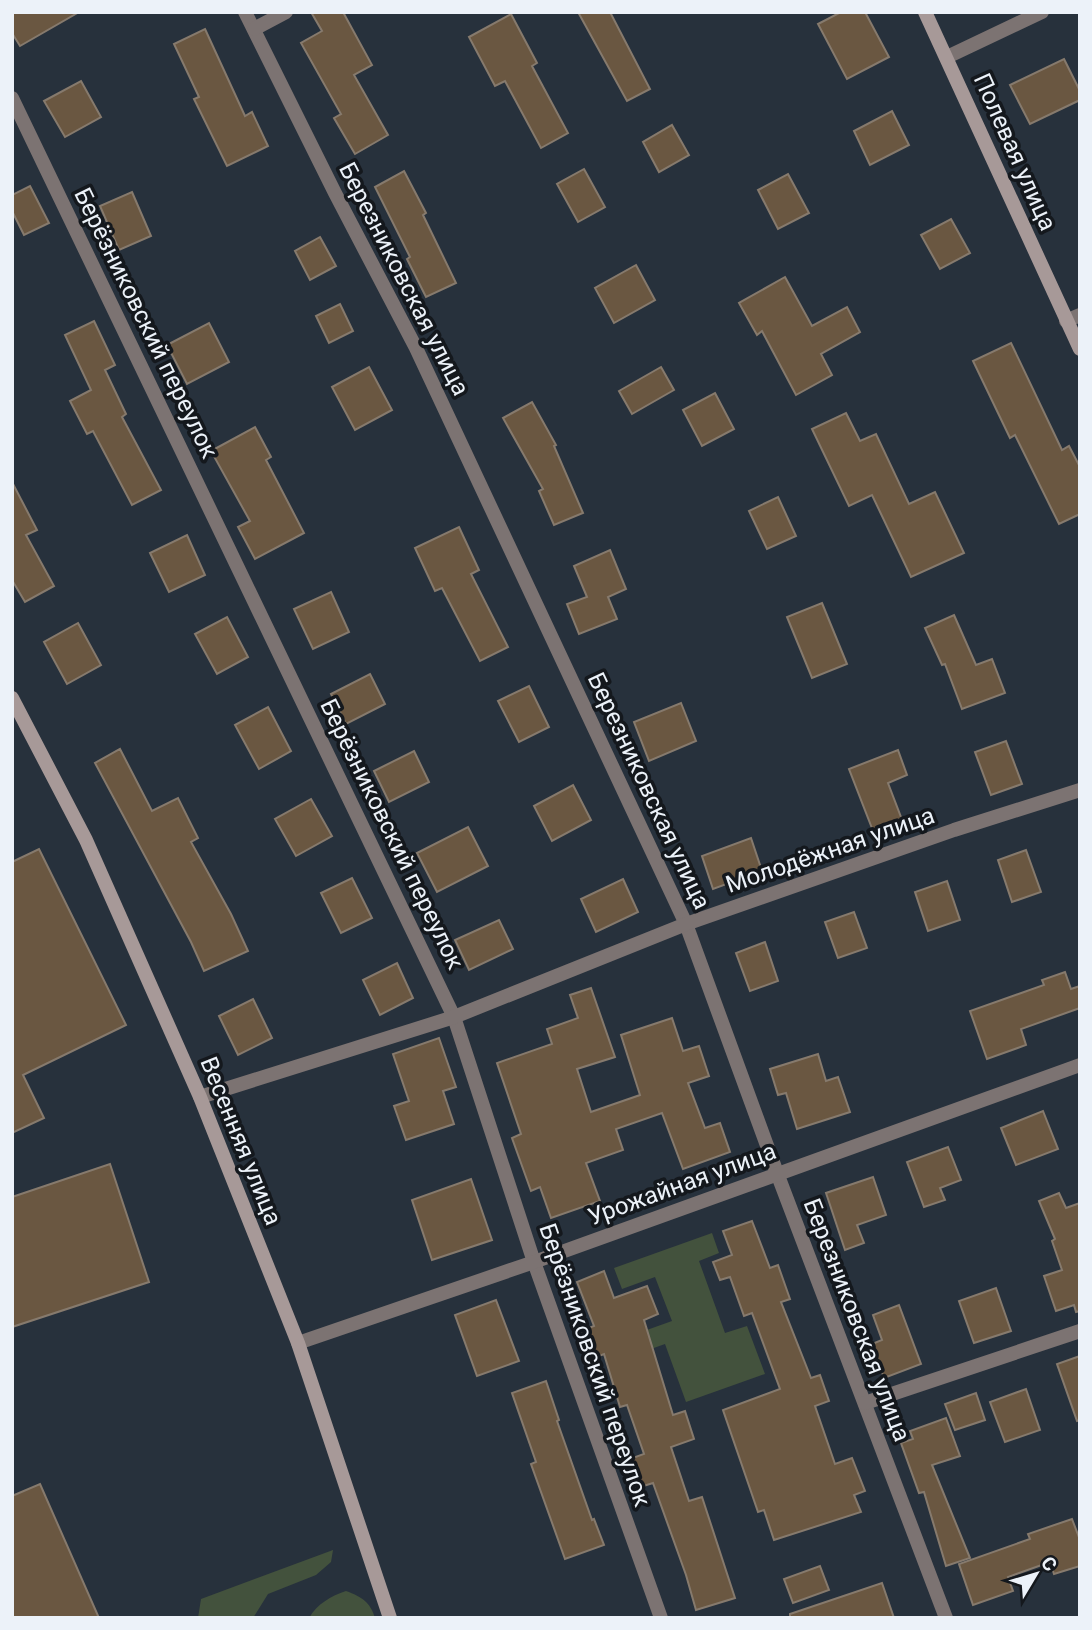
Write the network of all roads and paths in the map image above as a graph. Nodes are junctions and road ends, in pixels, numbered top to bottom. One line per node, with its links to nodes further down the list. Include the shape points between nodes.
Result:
1 (245, 12): 5 (street, Березниковская улица)
2 (286, 12): 5 (street)
3 (926, 12): 6 (street, Полевая улица)
4 (1042, 12): 6 (street)
5 (254, 29): 12 (street, Березниковская улица, via 416,348)
6 (947, 57): 8 (street, Полевая улица)
7 (12, 98): 13 (street, Берёзниковский переулок)
8 (1073, 318): 9 (street, Полевая улица)
9 (1080, 349)
10 (12, 698): 15 (street, Весенняя улица, via 86,840)
11 (1080, 790): 12 (street, Молодёжная улица)
12 (686, 924): 13 (street, Молодёжная улица); 16 (street, Березниковская улица)
13 (454, 1017): 15 (street, Молодёжная улица); 17 (street, Берёзниковский переулок)
14 (1080, 1065): 16 (street, Урожайная улица)
15 (200, 1097): 19 (street, Весенняя улица)
16 (777, 1173): 17 (street, Урожайная улица); 20 (street, Березниковская улица)
17 (534, 1262): 19 (street, Урожайная улица); 22 (street, Берёзниковский переулок)
18 (1080, 1331): 20 (street)
19 (298, 1343): 21 (street, Весенняя улица)
20 (865, 1403): 23 (street, Березниковская улица)
21 (390, 1618)
22 (661, 1618)
23 (946, 1618)

